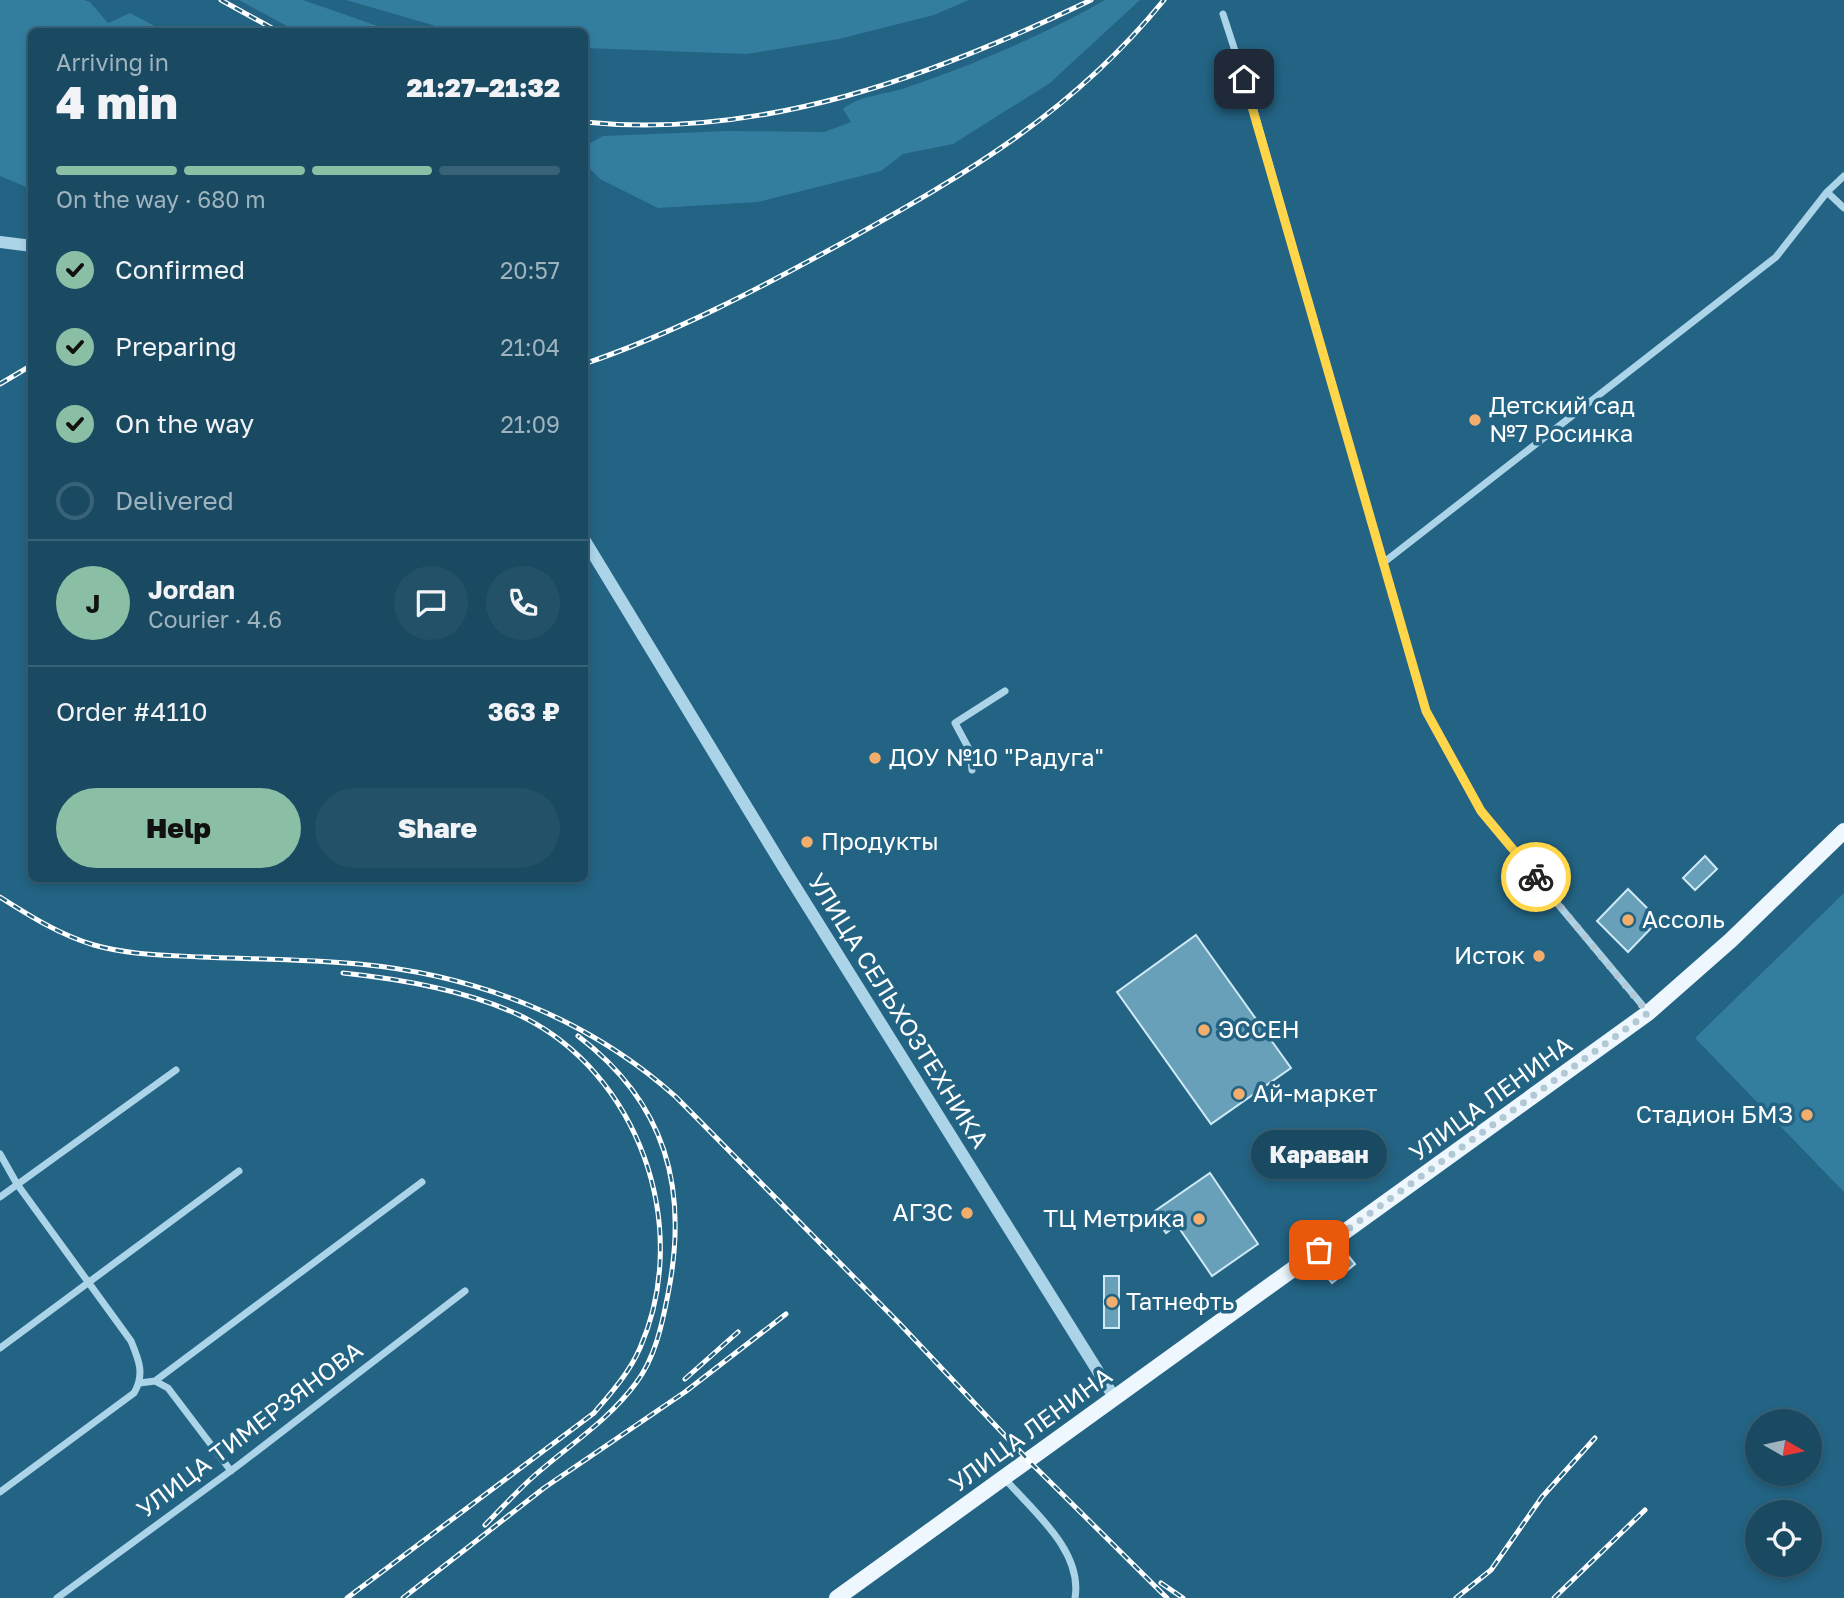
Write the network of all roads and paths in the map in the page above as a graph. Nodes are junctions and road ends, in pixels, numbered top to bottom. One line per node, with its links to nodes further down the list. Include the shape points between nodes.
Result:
1 (1223, 14): 8 (street)
2 (1844, 176): 3 (street)
3 (1827, 191): 4 (street); 8 (street, via 1776,257)
4 (1844, 208)
5 (0, 242): 6 (street)
6 (28, 246)
7 (588, 546): 24 (street, УЛИЦА СЕЛЬХОЗТЕХНИКА)
8 (1382, 563): 12 (street, via 1426,711 1481,811)
9 (1005, 691): 10 (street, via 955,723 970,751)
10 (972, 770)
11 (1844, 831): 12 (main road, УЛИЦА ЛЕНИНА)
12 (1648, 1013): 24 (main road, УЛИЦА ЛЕНИНА)
13 (176, 1070): 17 (street)
14 (0, 1154): 17 (street)
15 (239, 1171): 19 (street)
16 (422, 1182): 22 (street)
17 (17, 1184): 18 (street); 19 (street)
18 (0, 1197)
19 (87, 1283): 21 (street); 23 (street, via 131,1341 139,1360)
20 (465, 1291): 25 (street, УЛИЦА ТИМЕРЗЯНОВА)
21 (0, 1348)
22 (155, 1381): 23 (street); 25 (street, via 168,1388)
23 (140, 1383): 27 (street, via 110,1413)
24 (1114, 1397): 26 (main road, УЛИЦА ЛЕНИНА)
25 (230, 1471): 28 (street, УЛИЦА ТИМЕРЗЯНОВА)
26 (1005, 1479): 29 (main road, УЛИЦА ЛЕНИНА); 30 (street, via 1059,1542 1074,1568)
27 (0, 1492)
28 (57, 1598)
29 (837, 1598)
30 (1075, 1598)

